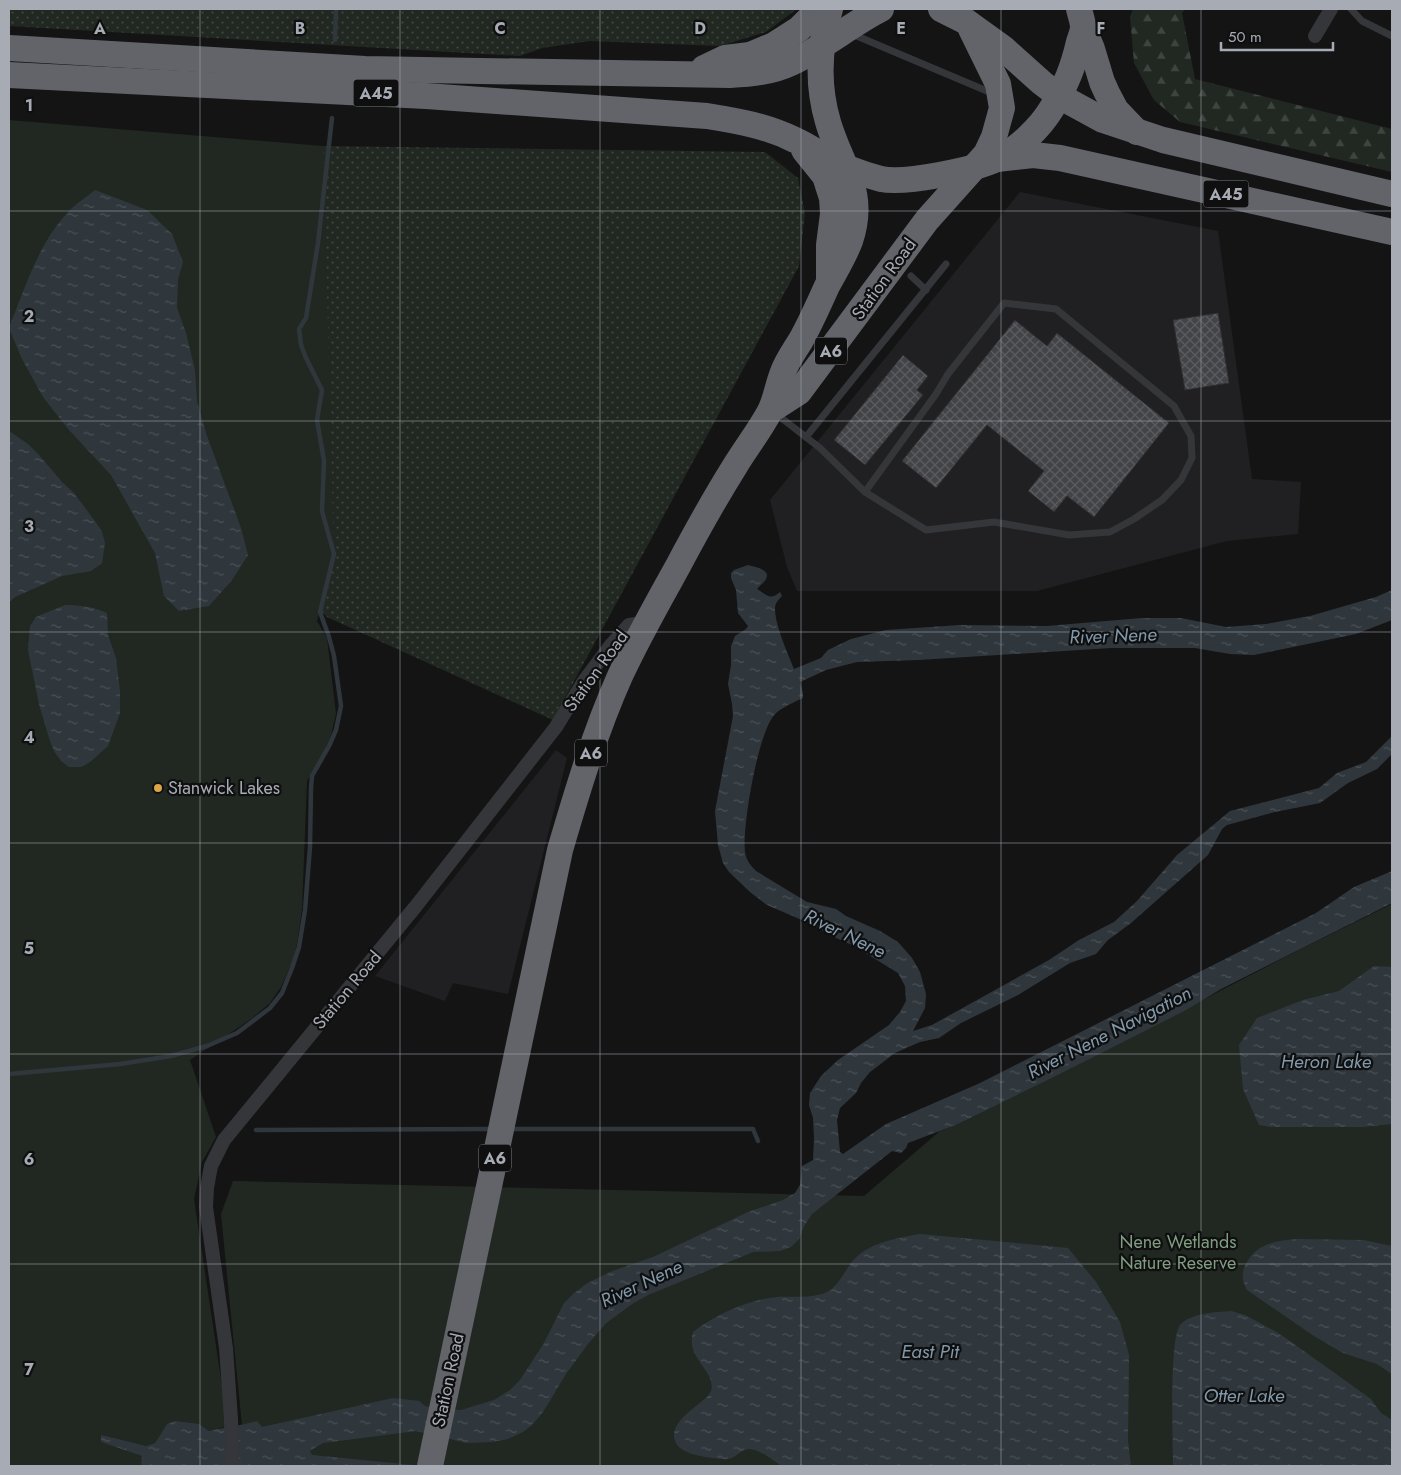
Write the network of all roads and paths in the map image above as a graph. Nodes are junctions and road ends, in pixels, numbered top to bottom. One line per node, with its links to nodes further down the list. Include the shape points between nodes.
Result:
1 (819, 9): 14 (highway, A45, via 799,29 774,45 750,55 726,58)
2 (830, 9): 12 (highway, Station Road)
3 (881, 9): 9 (highway)
4 (941, 9): 8 (highway)
5 (1329, 9): 10 (street)
6 (1351, 9): 11 (lane, via 1362,21)
7 (1081, 18): 17 (highway, via 1076,60); 18 (highway, A45, via 1107,93 1116,110)
8 (967, 22): 16 (highway, via 996,78); 17 (highway, A45)
9 (844, 31): 12 (highway); 16 (lane)
10 (1315, 36)
11 (1392, 36)
12 (821, 46): 14 (highway, A45, via 791,63 768,70 730,75); 21 (highway, Station Road, via 822,91 827,120)
13 (9, 48): 14 (highway, A45, via 365,69)
14 (692, 74)
15 (9, 75): 19 (highway, A45, via 435,96 707,116 744,122)
16 (1000, 96): 20 (highway, via 1001,116 986,154)
17 (1059, 96): 18 (highway, A45, via 1095,116); 20 (highway, via 1032,133 1012,150)
18 (1137, 132): 22 (highway, A45)
19 (796, 140): 21 (highway, A45); 26 (highway, A6, via 825,176 832,198)
20 (986, 163): 21 (highway, via 904,179 883,179); 23 (highway, A45, via 1033,155 1060,158); 28 (highway, Station Road / A6, via 927,220 800,392)
21 (845, 166): 26 (highway, Station Road / A6, via 852,182 856,214 843,259)
22 (1392, 194)
23 (1392, 232)
24 (946, 264): 27 (lane)
25 (911, 276): 27 (lane)
26 (829, 283): 28 (highway, Station Road / A6, via 783,370)
27 (926, 290): 29 (lane)
28 (771, 410): 29 (lane); 31 (highway, Station Road / A6, via 720,491)
29 (806, 437): 30 (lane)
30 (865, 492): 30 (lane, via 948,374 1004,303 1056,310 1174,406 1191,436 1192,458 1181,480 1162,500 1110,532 1069,535 994,522 926,530)
31 (644, 629): 32 (street, Station Road, via 636,624 629,625 611,645 556,726 416,906 234,1126 211,1166 206,1207 226,1348); 33 (highway, Station Road / A6, via 620,678 595,742 560,850)
32 (232, 1466)
33 (430, 1466)

